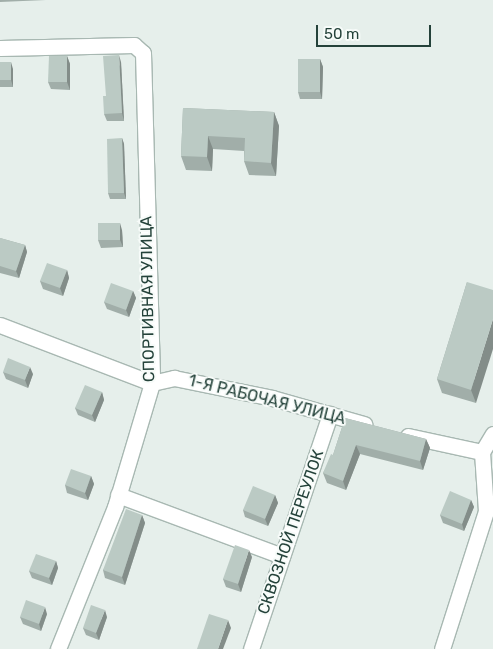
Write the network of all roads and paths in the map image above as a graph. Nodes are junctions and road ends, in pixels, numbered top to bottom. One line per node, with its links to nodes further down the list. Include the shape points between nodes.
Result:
1 (0, 48): 3 (street, СПОРТИВНАЯ УЛИЦА, via 134,45 142,53)
2 (0, 326): 3 (street)
3 (152, 383): 4 (street, 1-Я РАБОЧАЯ УЛИЦА, via 174,378); 7 (street, СПОРТИВНАЯ УЛИЦА)
4 (330, 414): 6 (street, 1-Я РАБОЧАЯ УЛИЦА); 8 (street, СКВОЗНОЙ ПЕРЕУЛОК)
5 (493, 434): 6 (street)
6 (482, 452): 11 (street, via 486,511)
7 (118, 495): 8 (street); 9 (street, СПОРТИВНАЯ УЛИЦА)
8 (282, 556): 10 (street, СКВОЗНОЙ ПЕРЕУЛОК)
9 (58, 649)
10 (251, 649)
11 (442, 649)

